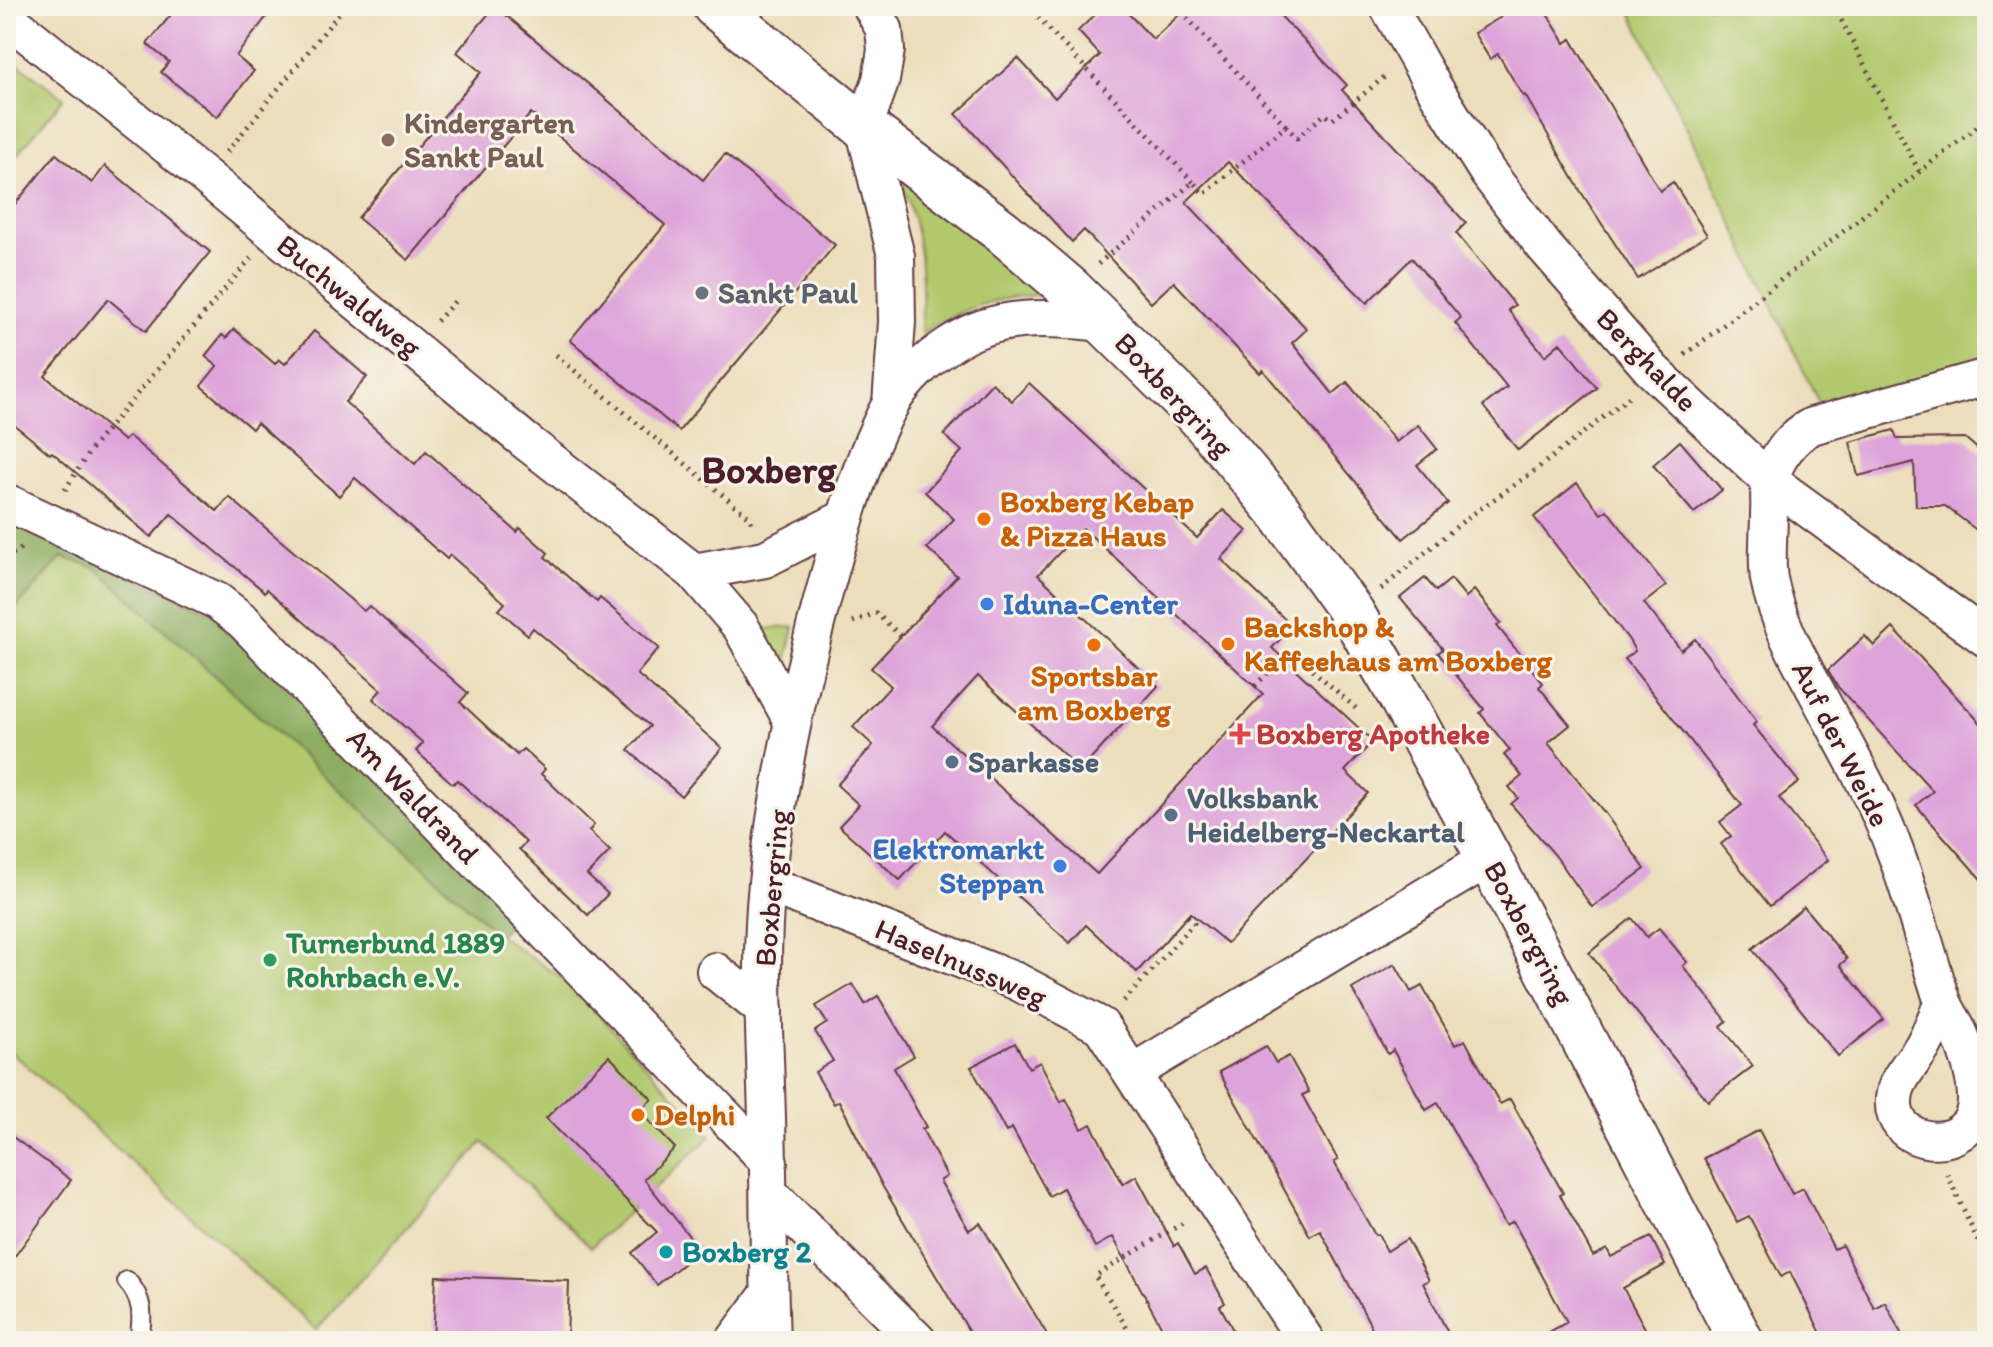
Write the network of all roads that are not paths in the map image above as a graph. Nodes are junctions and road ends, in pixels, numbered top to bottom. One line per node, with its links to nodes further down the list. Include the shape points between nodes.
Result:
1 (715, 6): 5 (street)
2 (871, 6): 5 (street, via 884,29 886,50)
3 (1388, 6): 9 (street, Berghalde, via 1488,173 1544,246 1658,375)
4 (6, 17): 12 (street, Buchwaldweg)
5 (864, 127): 6 (street, Boxbergring, via 1003,232); 8 (street, Boxbergring, via 896,256)
6 (1106, 323): 8 (street, Boxbergring, via 1015,319 984,327 949,344 922,366); 15 (street, Boxbergring, via 1200,417 1278,510 1352,613)
7 (1987, 377): 9 (street, via 1812,426 1786,446)
8 (891, 404): 11 (street, Boxbergring)
9 (1770, 481): 13 (street, Berghalde); 18 (street, Auf der Weide, via 1769,578 1787,638 1895,851)
10 (6, 502): 21 (street, Am Waldrand, via 217,601 243,621 651,1042)
11 (845, 518): 12 (street, via 765,559); 14 (street, Boxbergring)
12 (694, 572): 14 (street, Buchwaldweg, via 741,627)
13 (1987, 639)
14 (792, 721): 16 (street, Boxbergring)
15 (1489, 858): 20 (street); 29 (street, Boxbergring)
16 (767, 884): 19 (street, Boxbergring); 20 (street, Haselnussweg, via 1016,981 1101,1026)
17 (715, 971): 19 (street)
18 (1943, 1002): 18 (street, Auf der Weide, via 1895,1093 1900,1122 1931,1141 1958,1134 1976,1106 1958,1030)
19 (764, 1010): 21 (street, Boxbergring)
20 (1132, 1073): 28 (street, Haselnussweg)
21 (769, 1178): 23 (street, Boxbergring); 27 (street, Am Waldrand)
22 (127, 1281): 24 (lane, via 142,1308)
23 (769, 1294): 25 (street); 26 (street, Boxbergring)
24 (139, 1341)
25 (734, 1341)
26 (771, 1341)
27 (918, 1341)
28 (1306, 1341)
29 (1741, 1341)

